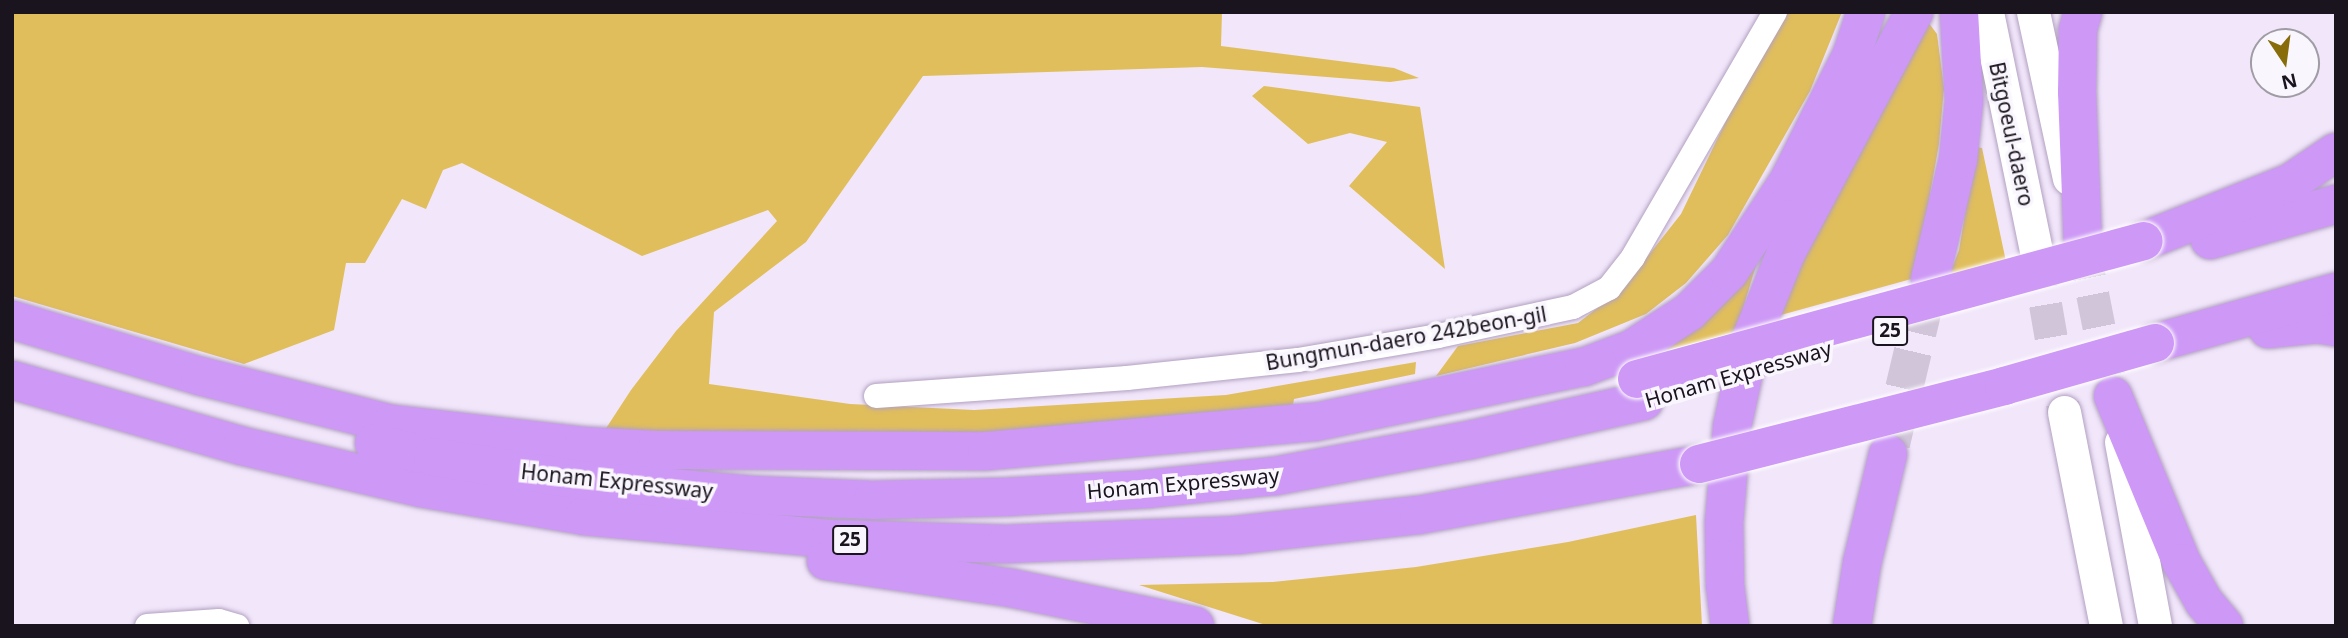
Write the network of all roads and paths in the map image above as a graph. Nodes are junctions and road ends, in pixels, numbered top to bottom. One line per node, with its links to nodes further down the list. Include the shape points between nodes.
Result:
1 (1775, 12): 21 (street, Bungmun-daero 242beon-gil, via 1633,257 1609,288 1573,307 1297,360)
2 (1866, 12): 24 (highway, via 1852,54 1788,182 1729,272 1689,312 1643,341 1584,367 1315,422 987,451 656,450)
3 (1914, 12): 30 (highway, via 1786,253 1751,339 1732,427 1724,523)
4 (1959, 12): 13 (highway, via 1964,101 1958,160)
5 (1987, 12): 12 (main road, Bitgoeul-daero)
6 (2033, 12): 10 (main road)
7 (2083, 12): 10 (highway, via 2078,30 2077,92)
8 (2336, 152): 11 (highway, via 2290,183)
9 (2336, 204): 11 (highway, Honam Expressway / 25)
10 (2084, 245)
11 (2140, 251): 20 (highway, Honam Expressway / 25)
12 (2037, 256)
13 (1930, 279)
14 (2336, 292): 17 (highway, Honam Expressway / 25)
15 (12, 320): 24 (highway, via 200,376)
16 (2336, 327): 17 (highway, via 2317,324)
17 (2155, 343): 26 (highway, Honam Expressway / 25, bridge, via 1699,464 1419,515 1237,535 1006,544 830,539)
18 (12, 344): 20 (highway, Honam Expressway / 25, via 262,417 433,457 580,480 873,500 1147,489 1275,476 1469,440)
19 (12, 380): 26 (highway, Honam Expressway / 25, via 242,446 421,488)
20 (1640, 390): 24 (highway, via 1319,450 1068,476 950,480 633,467 500,448)
21 (876, 396)
22 (2113, 396): 33 (main road); 34 (highway, via 2182,563)
23 (2064, 412): 32 (main road)
24 (391, 424)
25 (1888, 454): 31 (highway)
26 (584, 516): 29 (highway, via 751,552 1011,588)
27 (147, 626): 28 (street, via 219,621)
28 (237, 626)
29 (1195, 626)
30 (1730, 626)
31 (1852, 626)
32 (2106, 626)
33 (2155, 626)
34 (2224, 626)

